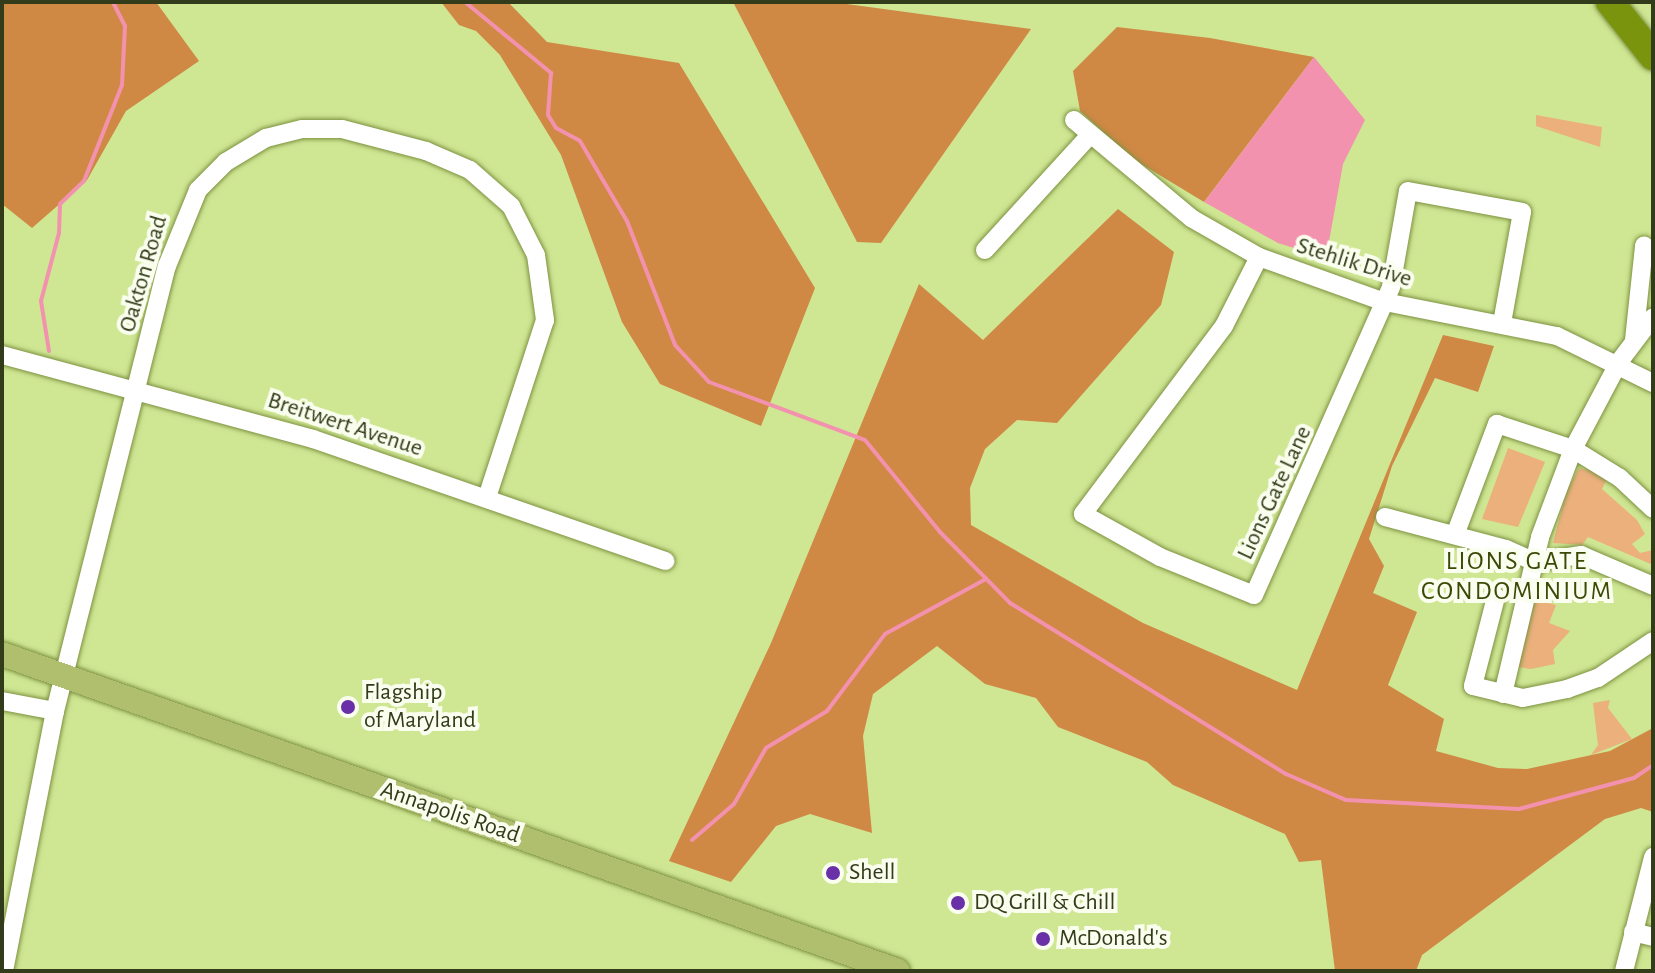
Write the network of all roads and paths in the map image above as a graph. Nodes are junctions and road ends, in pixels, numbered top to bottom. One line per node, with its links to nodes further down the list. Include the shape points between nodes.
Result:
1 (1610, 2): 2 (highway)
2 (1653, 56)
3 (1074, 120): 4 (street, Stehlik Drive)
4 (1090, 135): 5 (street); 7 (street, Stehlik Drive, via 1191,218)
5 (985, 250)
6 (1653, 251): 11 (street, via 1644,246)
7 (1259, 257): 8 (street, Stehlik Drive); 8 (street, Lions Gate Lane, via 1224,326 1083,514 1160,557 1254,595)
8 (1385, 302): 10 (street, Stehlik Drive); 10 (street, via 1408,191 1522,212)
9 (1653, 317): 11 (street)
10 (1502, 323): 13 (street, Stehlik Drive, via 1557,336)
11 (1634, 340): 13 (street)
12 (2, 355): 15 (street, Breitwert Avenue)
13 (1619, 362): 14 (street, Stehlik Drive); 16 (street)
14 (1653, 383)
15 (137, 390): 17 (street, Breitwert Avenue, via 313,439); 17 (street, Oakton Road, via 178,229 198,190 226,162 266,138 302,129 342,129 426,151 470,170 511,206 536,255 544,287 539,348); 27 (street, Oakton Road)
16 (1573, 449): 18 (street, via 1620,478); 20 (street, via 1497,424); 22 (street)
17 (487, 497): 21 (street, Breitwert Avenue)
18 (1653, 509)
19 (1385, 517): 20 (street)
20 (1455, 535): 22 (street)
21 (666, 561)
22 (1535, 562): 23 (street, via 1581,555); 28 (street)
23 (1653, 586)
24 (1496, 597): 28 (street, via 1473,686)
25 (1653, 641): 28 (street, via 1587,682 1523,698)
26 (2, 654): 27 (main road, Annapolis Road)
27 (63, 676): 30 (street, Oakton Road); 35 (main road, Annapolis Road)
28 (1503, 694)
29 (2, 701): 30 (street)
30 (55, 711): 34 (street, Oakton Road)
31 (1653, 857): 32 (street)
32 (1633, 932): 33 (street); 36 (street)
33 (1653, 937)
34 (4, 971)
35 (898, 971)
36 (1624, 971)

